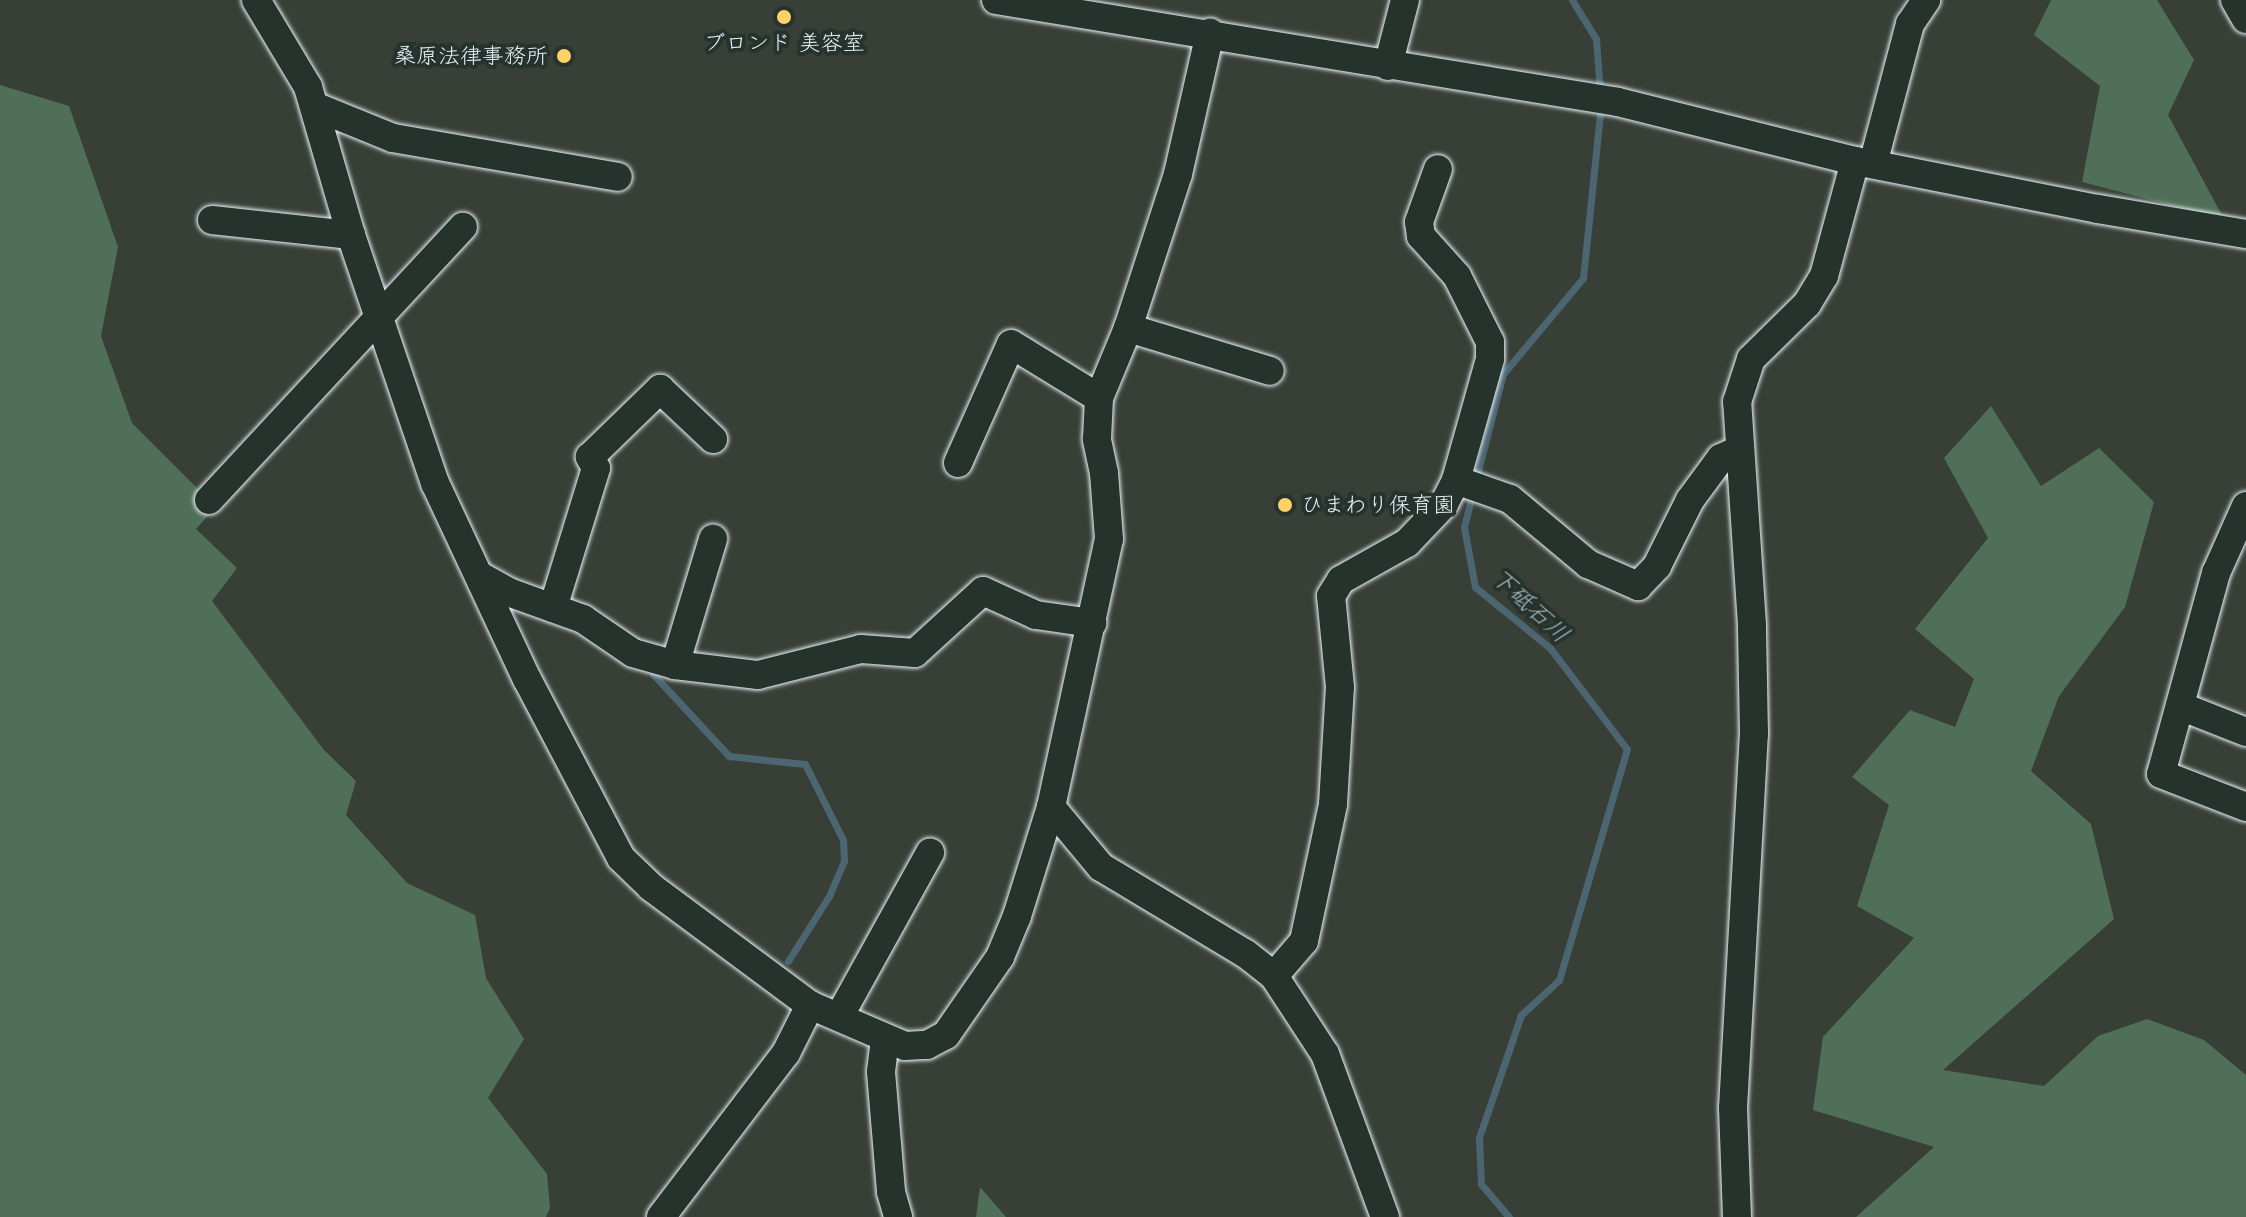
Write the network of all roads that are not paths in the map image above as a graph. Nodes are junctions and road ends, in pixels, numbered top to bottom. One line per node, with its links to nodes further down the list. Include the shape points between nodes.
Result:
1 (256, 0): 9 (street)
2 (996, 0): 7 (street)
3 (1405, 0): 8 (street)
4 (1926, 0): 10 (street, via 1910,24)
5 (2235, 0): 6 (street)
6 (2246, 19)
7 (1210, 33): 8 (street); 18 (street, via 1178,174)
8 (1388, 66): 10 (street, via 1604,100)
9 (314, 106): 12 (street, via 393,138); 16 (street)
10 (1864, 163): 15 (street); 22 (street, via 1824,276 1807,304 1751,359 1737,402)
11 (1438, 169): 24 (street, via 1419,222 1421,236 1457,276 1490,342 1490,359)
12 (618, 177)
13 (212, 220): 16 (street)
14 (463, 227): 17 (street)
15 (2246, 234)
16 (351, 235): 17 (street)
17 (379, 317): 25 (street); 28 (street, via 435,483)
18 (1128, 328): 19 (street); 20 (street)
19 (1270, 371)
20 (1099, 398): 23 (street, via 1011,344); 30 (street, via 1097,439 1109,539)
21 (713, 439): 29 (street, via 660,389 590,457 596,468)
22 (1739, 450): 24 (street, via 1721,458 1690,500 1657,566 1638,586 1588,564 1510,499); 44 (street, via 1754,734 1733,1108)
23 (958, 463)
24 (1456, 480): 37 (street, via 1429,523 1407,543 1341,580 1331,596 1340,687 1333,804 1304,941)
25 (209, 500)
26 (2246, 506): 32 (street, via 2216,573)
27 (713, 539): 31 (street)
28 (480, 576): 29 (street); 38 (street, via 527,679 621,858 651,887)
29 (553, 608): 31 (street, via 583,619 633,653)
30 (1092, 623): 31 (street, via 1036,615 983,591 915,653 861,649 758,675); 34 (street)
31 (675, 665)
32 (2180, 706): 33 (street); 35 (street, via 2161,774)
33 (2246, 732)
34 (1051, 807): 37 (street, via 1101,867); 40 (street, via 1000,957 966,1011 946,1035 927,1045 905,1046)
35 (2246, 807)
36 (930, 853): 39 (street)
37 (1274, 976): 43 (street, via 1325,1054)
38 (810, 1005): 39 (street); 41 (street, via 786,1053)
39 (839, 1017): 40 (street)
40 (885, 1039): 42 (street, via 881,1072 891,1192)
41 (661, 1217)
42 (898, 1217)
43 (1385, 1217)
44 (1737, 1217)

